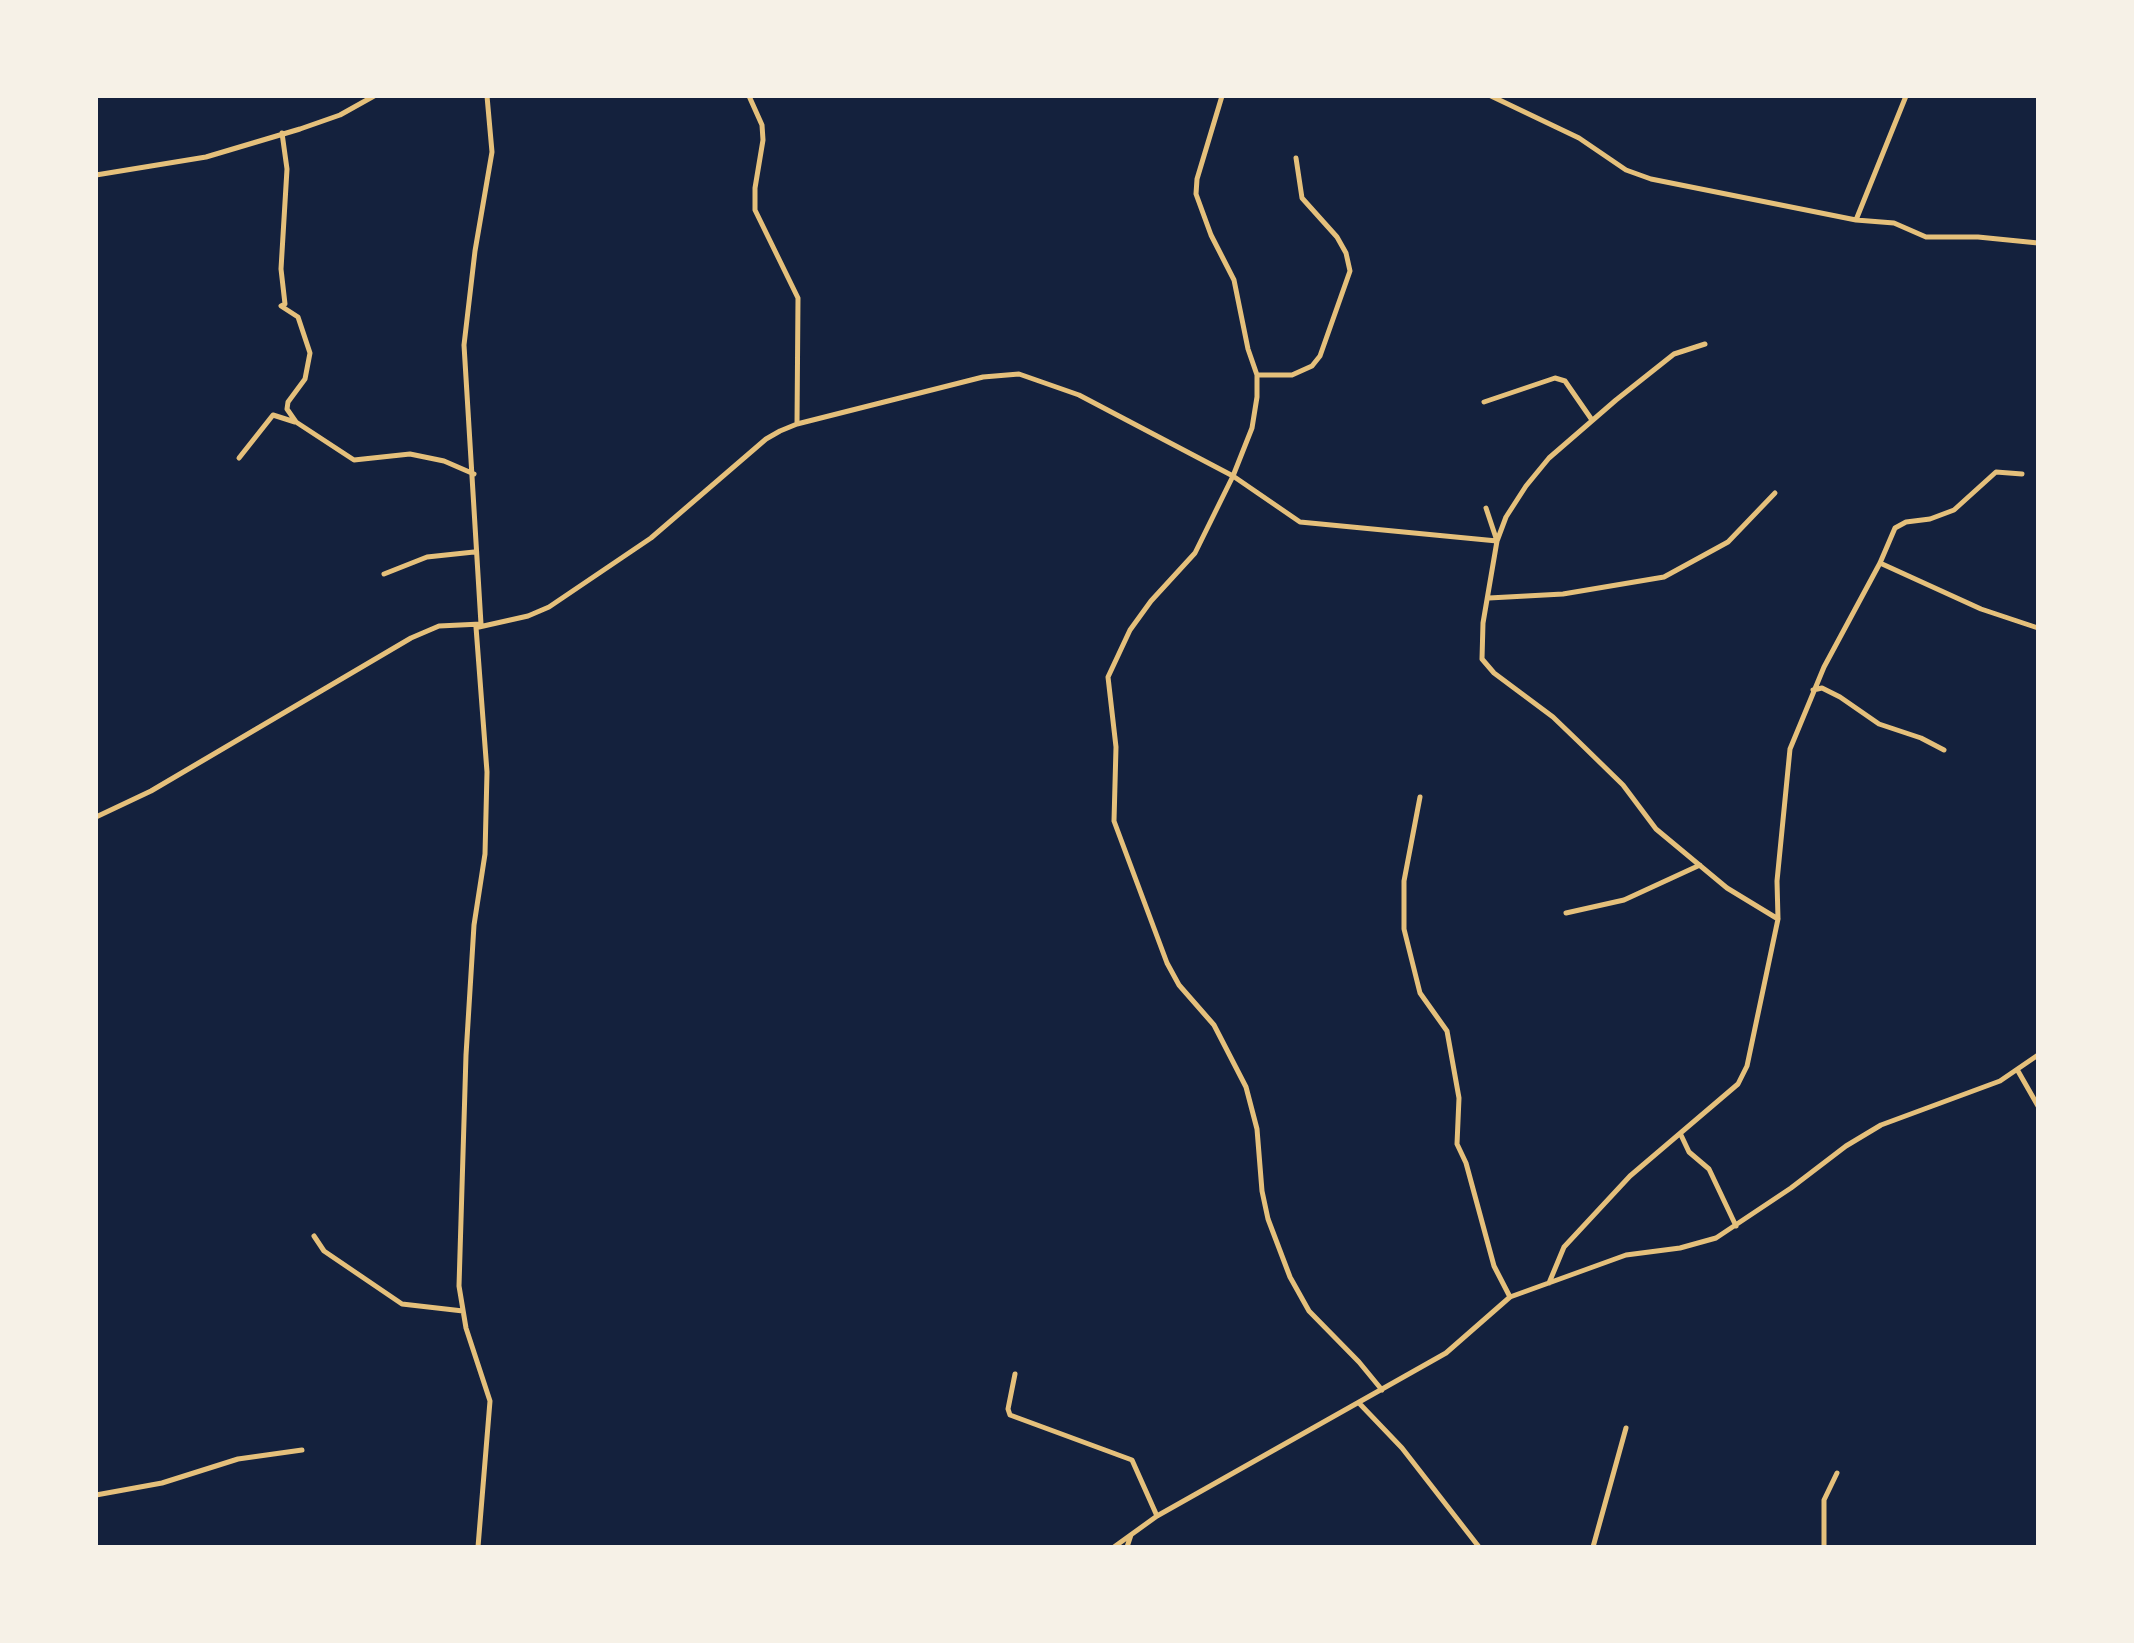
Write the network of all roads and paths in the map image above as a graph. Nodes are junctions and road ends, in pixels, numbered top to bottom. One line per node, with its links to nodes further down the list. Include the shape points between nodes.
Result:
1 (374, 96): 7 (street, via 340,115)
2 (487, 96): 19 (street, via 492,152 464,345)
3 (749, 96): 17 (street, via 764,140 755,210 798,298)
4 (1222, 96): 13 (street, via 1196,194 1234,280)
5 (1491, 96): 10 (street, via 1579,138 1626,170 1651,179)
6 (1906, 96): 10 (street)
7 (282, 133): 9 (street, via 206,157); 16 (street, via 287,169 281,269 285,304 281,306 298,317 310,353 304,379 288,402 287,409)
8 (1296, 158): 13 (street, via 1301,198 1337,237 1350,271 1320,356 1312,366 1292,375)
9 (96, 176)
10 (1856, 220): 11 (street, via 1894,223 1926,237)
11 (2038, 243)
12 (1705, 344): 15 (street, via 1674,354)
13 (1257, 375): 21 (street, via 1252,428)
14 (1484, 402): 15 (street, via 1555,377 1565,381)
15 (1592, 420): 24 (street, via 1549,458 1526,486)
16 (296, 422): 18 (street, via 273,415); 19 (street, via 354,460 410,454)
17 (797, 424): 21 (street, via 957,382 1019,374 1079,395); 29 (street, via 766,439 651,538 548,607)
18 (240, 458)
19 (474, 474): 25 (street)
20 (2022, 474): 26 (street, via 1996,472 1954,510 1895,528)
21 (1233, 477): 24 (street, via 1300,522); 48 (street, via 1195,553 1150,601 1108,677 1116,747 1114,821 1167,962 1179,985 1214,1024 1246,1087 1257,1129 1268,1219 1290,1277 1309,1311)
22 (1775, 493): 28 (street, via 1728,542 1664,577 1563,594)
23 (1486, 508): 24 (street)
24 (1497, 541): 28 (street)
25 (474, 552): 27 (street, via 427,557); 29 (street)
26 (1880, 563): 30 (street, via 1981,609); 31 (street)
27 (384, 574)
28 (1489, 598): 35 (street, via 1481,640 1486,666 1553,717 1623,785 1656,829)
29 (478, 626): 34 (street, via 439,626 411,638 151,791); 46 (street, via 487,772 485,855 474,925 466,1069 459,1286)
30 (2038, 628)
31 (1813, 690): 32 (street, via 1822,688 1840,696 1879,724); 37 (street, via 1790,750 1784,782)
32 (1944, 750)
33 (1420, 797): 45 (street, via 1404,881 1404,929 1420,993 1447,1031 1459,1098 1457,1144 1494,1266)
34 (96, 817)
35 (1700, 865): 36 (street, via 1625,900); 37 (street, via 1727,888)
36 (1566, 913)
37 (1778, 919): 41 (street, via 1747,1066 1738,1084)
38 (2038, 1055): 39 (street)
39 (2018, 1070): 40 (street); 42 (street, via 1881,1125)
40 (2038, 1106)
41 (1681, 1135): 42 (street, via 1689,1152 1709,1169); 44 (street, via 1630,1176 1564,1247)
42 (1736, 1226): 44 (street, via 1716,1238 1626,1255)
43 (314, 1236): 46 (street, via 324,1251 402,1304)
44 (1549, 1283): 45 (street)
45 (1510, 1297): 48 (street, via 1447,1353)
46 (463, 1311): 56 (street, via 490,1401)
47 (1015, 1374): 54 (street, via 1010,1415 1132,1460)
48 (1382, 1390): 49 (street)
49 (1359, 1403): 54 (street); 59 (street, via 1402,1448)
50 (1626, 1428): 60 (street)
51 (302, 1450): 53 (street, via 237,1459 162,1483)
52 (1837, 1473): 61 (street, via 1824,1500)
53 (96, 1495)
54 (1157, 1516): 55 (street)
55 (1131, 1535): 57 (street); 58 (street)
56 (478, 1547)
57 (1114, 1547)
58 (1127, 1547)
59 (1479, 1547)
60 (1593, 1547)
61 (1824, 1547)

